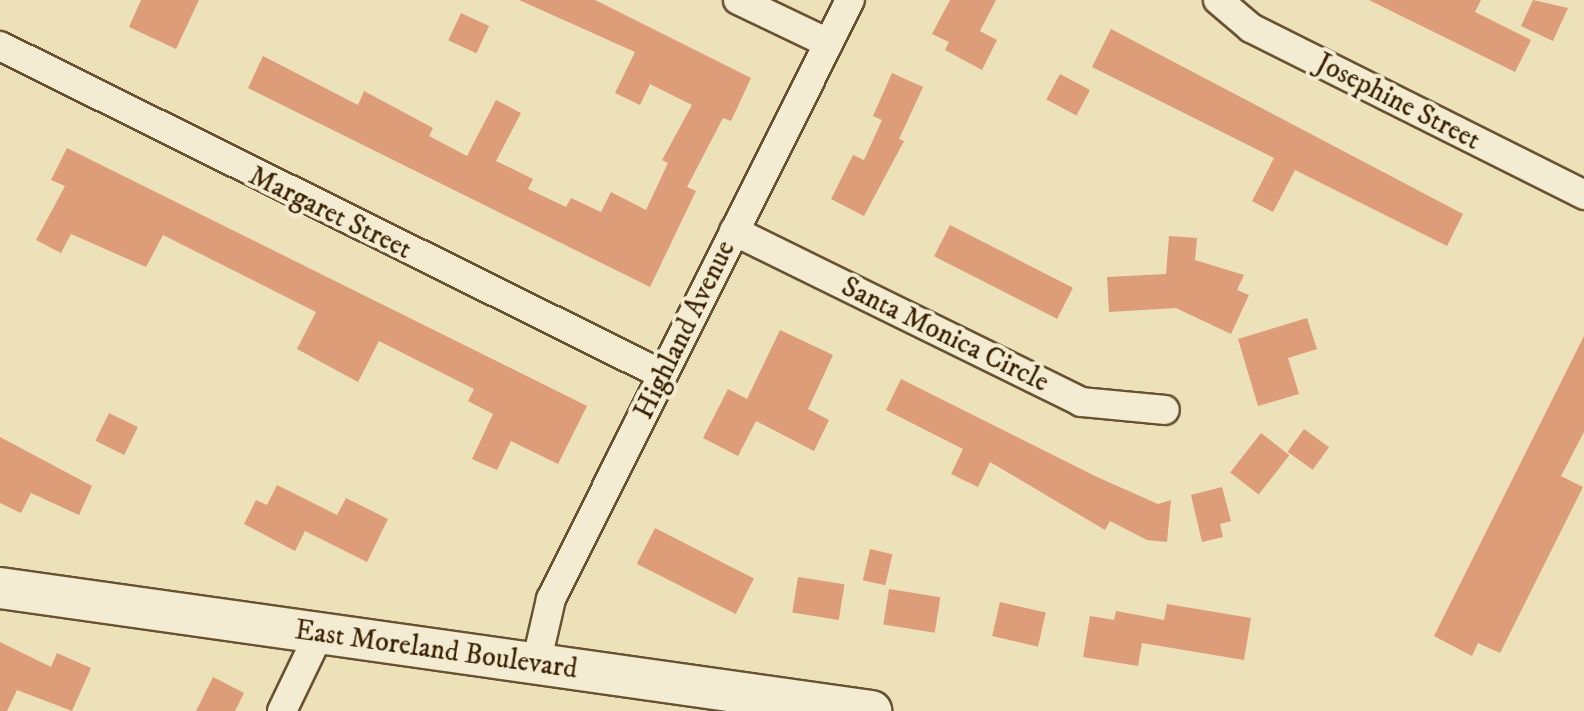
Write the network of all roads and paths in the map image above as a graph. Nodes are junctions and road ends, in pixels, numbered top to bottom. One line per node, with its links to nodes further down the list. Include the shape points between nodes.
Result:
1 (738, 0): 4 (street)
2 (850, 0): 4 (street, Highland Avenue)
3 (1218, 0): 6 (street, Josephine Street, via 1251,28)
4 (828, 43): 7 (street, Highland Avenue)
5 (0, 46): 8 (street, Margaret Street)
6 (1584, 195)
7 (734, 231): 8 (street, Highland Avenue); 9 (street, Santa Monica Circle, via 1081,402)
8 (663, 375): 12 (street, Highland Avenue, via 551,599)
9 (1165, 410)
10 (0, 588): 11 (main road, East Moreland Boulevard)
11 (319, 634): 12 (main road, East Moreland Boulevard); 13 (street)
12 (536, 664): 14 (main road, East Moreland Boulevard)
13 (282, 711)
14 (871, 711)

